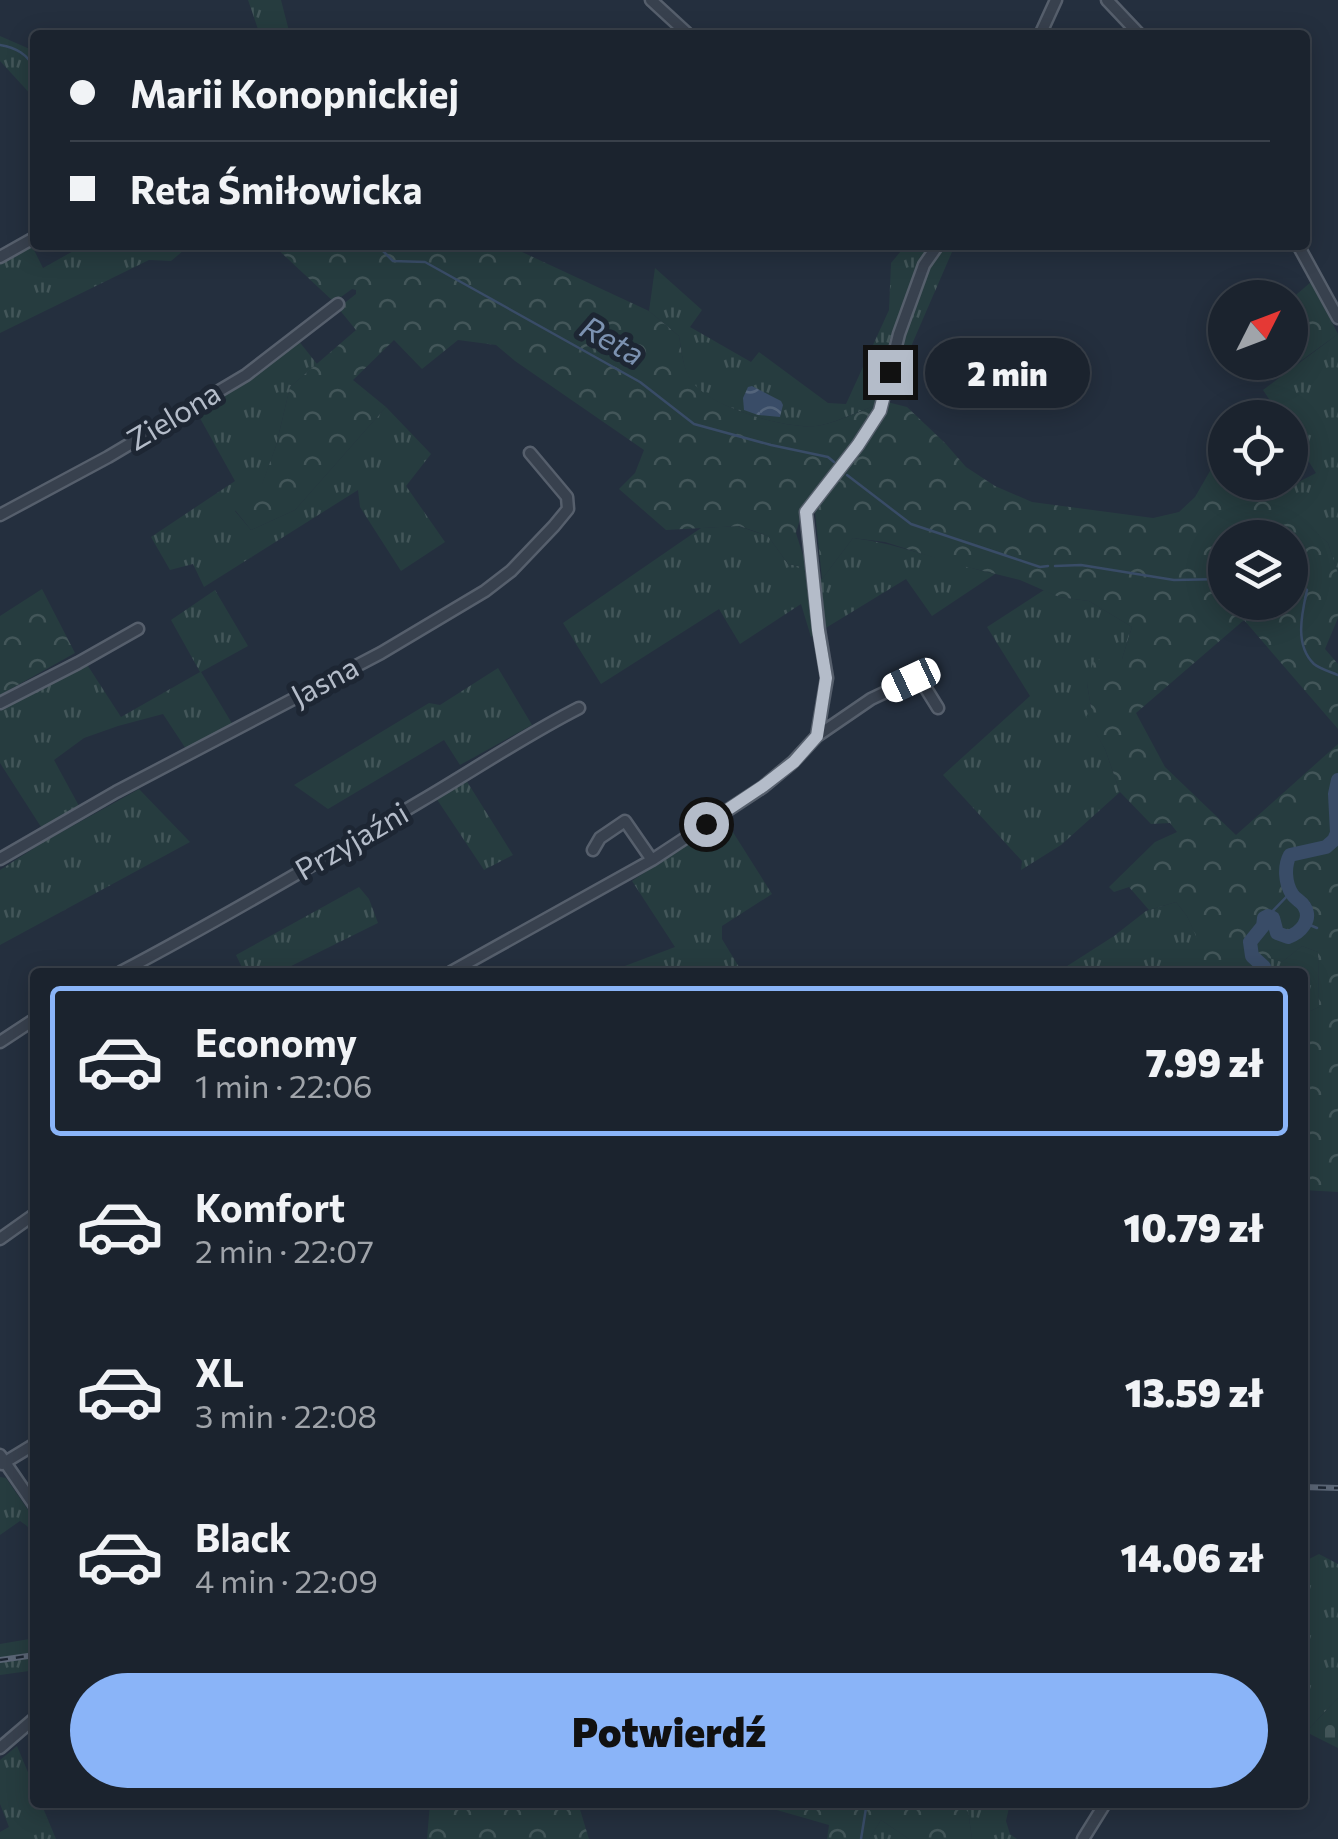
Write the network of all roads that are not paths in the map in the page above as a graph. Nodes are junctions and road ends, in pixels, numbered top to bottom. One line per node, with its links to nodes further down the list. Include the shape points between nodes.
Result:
1 (651, 0): 4 (street)
2 (1056, 0): 5 (street)
3 (1107, 0): 6 (street)
4 (683, 30)
5 (1042, 30)
6 (1135, 30)
7 (30, 239): 10 (street)
8 (934, 250): 19 (street, via 898,334 880,411 806,512 826,678)
9 (1301, 250): 12 (street)
10 (0, 257)
11 (338, 304): 14 (street, Zielona, via 246,375)
12 (1338, 318)
13 (530, 453): 21 (street, Jasna, via 567,497 568,508 496,583)
14 (0, 515)
15 (138, 629): 16 (street)
16 (0, 703)
17 (579, 708): 23 (street, Przyjaźni)
18 (938, 708): 19 (street, via 925,687 911,680)
19 (817, 736): 22 (street, via 763,786)
20 (593, 850): 22 (street, via 626,821)
21 (0, 859)
22 (652, 860): 24 (street)
23 (128, 968)
24 (459, 968)
25 (30, 1022): 26 (street)
26 (0, 1042)
27 (30, 1218): 28 (street)
28 (0, 1239)
29 (30, 1446): 30 (street)
30 (2, 1460): 31 (street)
31 (30, 1499)
32 (30, 1722): 33 (street)
33 (0, 1748)
34 (1102, 1808): 35 (street)
35 (1082, 1839)

